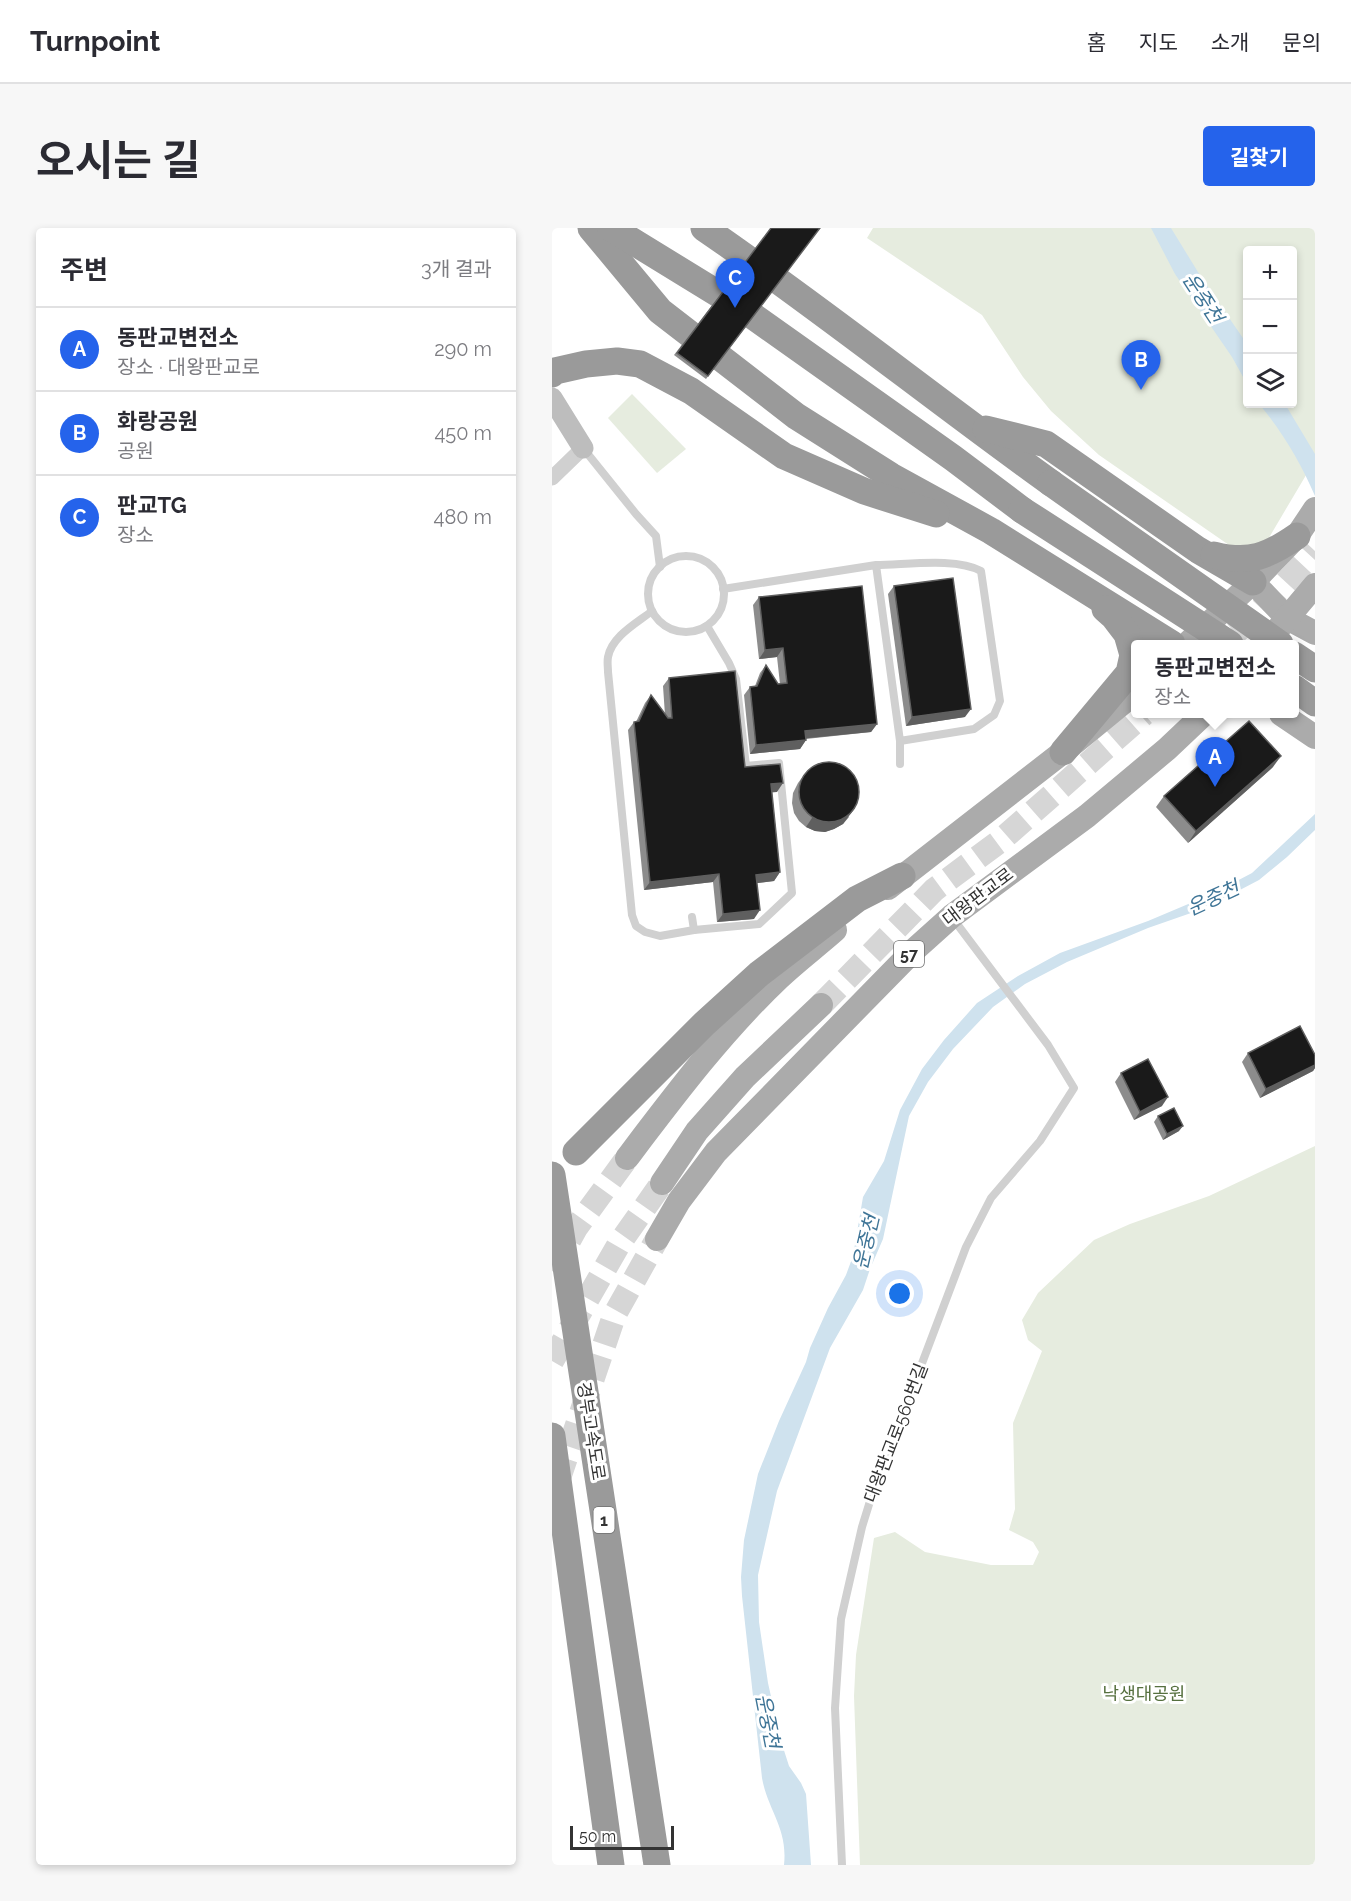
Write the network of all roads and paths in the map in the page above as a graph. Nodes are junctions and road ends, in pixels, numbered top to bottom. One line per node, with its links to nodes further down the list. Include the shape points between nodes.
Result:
1 (591, 228): 10 (highway, via 660,311 768,395 891,476)
2 (611, 228): 25 (highway, bridge, via 743,309 1022,510)
3 (704, 228): 6 (highway)
4 (552, 374): 10 (highway, via 586,363 640,363 691,391 784,456 864,491)
5 (552, 398): 7 (street)
6 (972, 426): 12 (highway, via 1046,444); 27 (highway, bridge)
7 (583, 448): 8 (street); 14 (lane, via 656,536)
8 (552, 478)
9 (1315, 509): 11 (main road)
10 (991, 531): 16 (highway)
11 (1297, 536): 12 (highway, via 1277,550 1256,557 1226,557); 15 (main road)
12 (1198, 550): 15 (highway)
13 (876, 566): 18 (lane); 39 (lane); 39 (lane, via 954,563 981,572 1000,701 994,715 974,729)
14 (660, 567): 18 (lane, via 684,556 696,558 717,573); 19 (lane, via 649,588)
15 (1253, 582): 20 (main road); 24 (main road)
16 (1078, 584): 23 (highway); 28 (highway, via 1114,617)
17 (1315, 585): 20 (main road)
18 (723, 589): 21 (lane, via 721,610)
19 (652, 611): 21 (lane, via 659,621 679,632); 46 (lane, via 618,638 608,657 632,915 636,926 660,936)
20 (1287, 618): 22 (main road); 26 (main road)
21 (707, 626): 46 (lane, via 736,679 746,766 779,763 792,893 759,924)
22 (1315, 633)
23 (1164, 640)
24 (1192, 640)
25 (1222, 640)
26 (1270, 640)
27 (1273, 640)
28 (1131, 649)
29 (1299, 658): 31 (highway)
30 (1131, 664): 41 (highway, via 1129,673)
31 (1315, 669)
32 (1299, 692): 34 (highway)
33 (1130, 700): 41 (main road)
34 (1315, 703)
35 (1177, 718): 40 (main road)
36 (1200, 718): 40 (main road, 대왕판교로 / 57)
37 (1287, 718): 38 (main road)
38 (1315, 737)
39 (900, 741): 42 (lane)
40 (1167, 750): 44 (main road, 대왕판교로 / 57, via 1087,816)
41 (1063, 752): 43 (main road)
42 (900, 764)
43 (902, 876): 48 (highway, via 857,898 759,974); 49 (main road, via 779,978 686,1082)
44 (952, 916): 52 (main road, 대왕판교로 / 57, via 716,1152 679,1201); 58 (lane, 대왕판교로560번길, via 1048,1045 1074,1088 1040,1141 991,1198 966,1247 861,1527 841,1619 835,1708)
45 (692, 917): 46 (lane)
46 (694, 930)
47 (821, 1005): 51 (main road, via 745,1077 697,1131)
48 (576, 1152)
49 (627, 1158)
50 (552, 1175): 57 (highway, 경부고속도로 / 1)
51 (662, 1183)
52 (657, 1239)
53 (552, 1436): 55 (highway)
54 (552, 1528): 55 (highway)
55 (597, 1756): 56 (highway)
56 (611, 1865)
57 (657, 1865)
58 (842, 1865)

